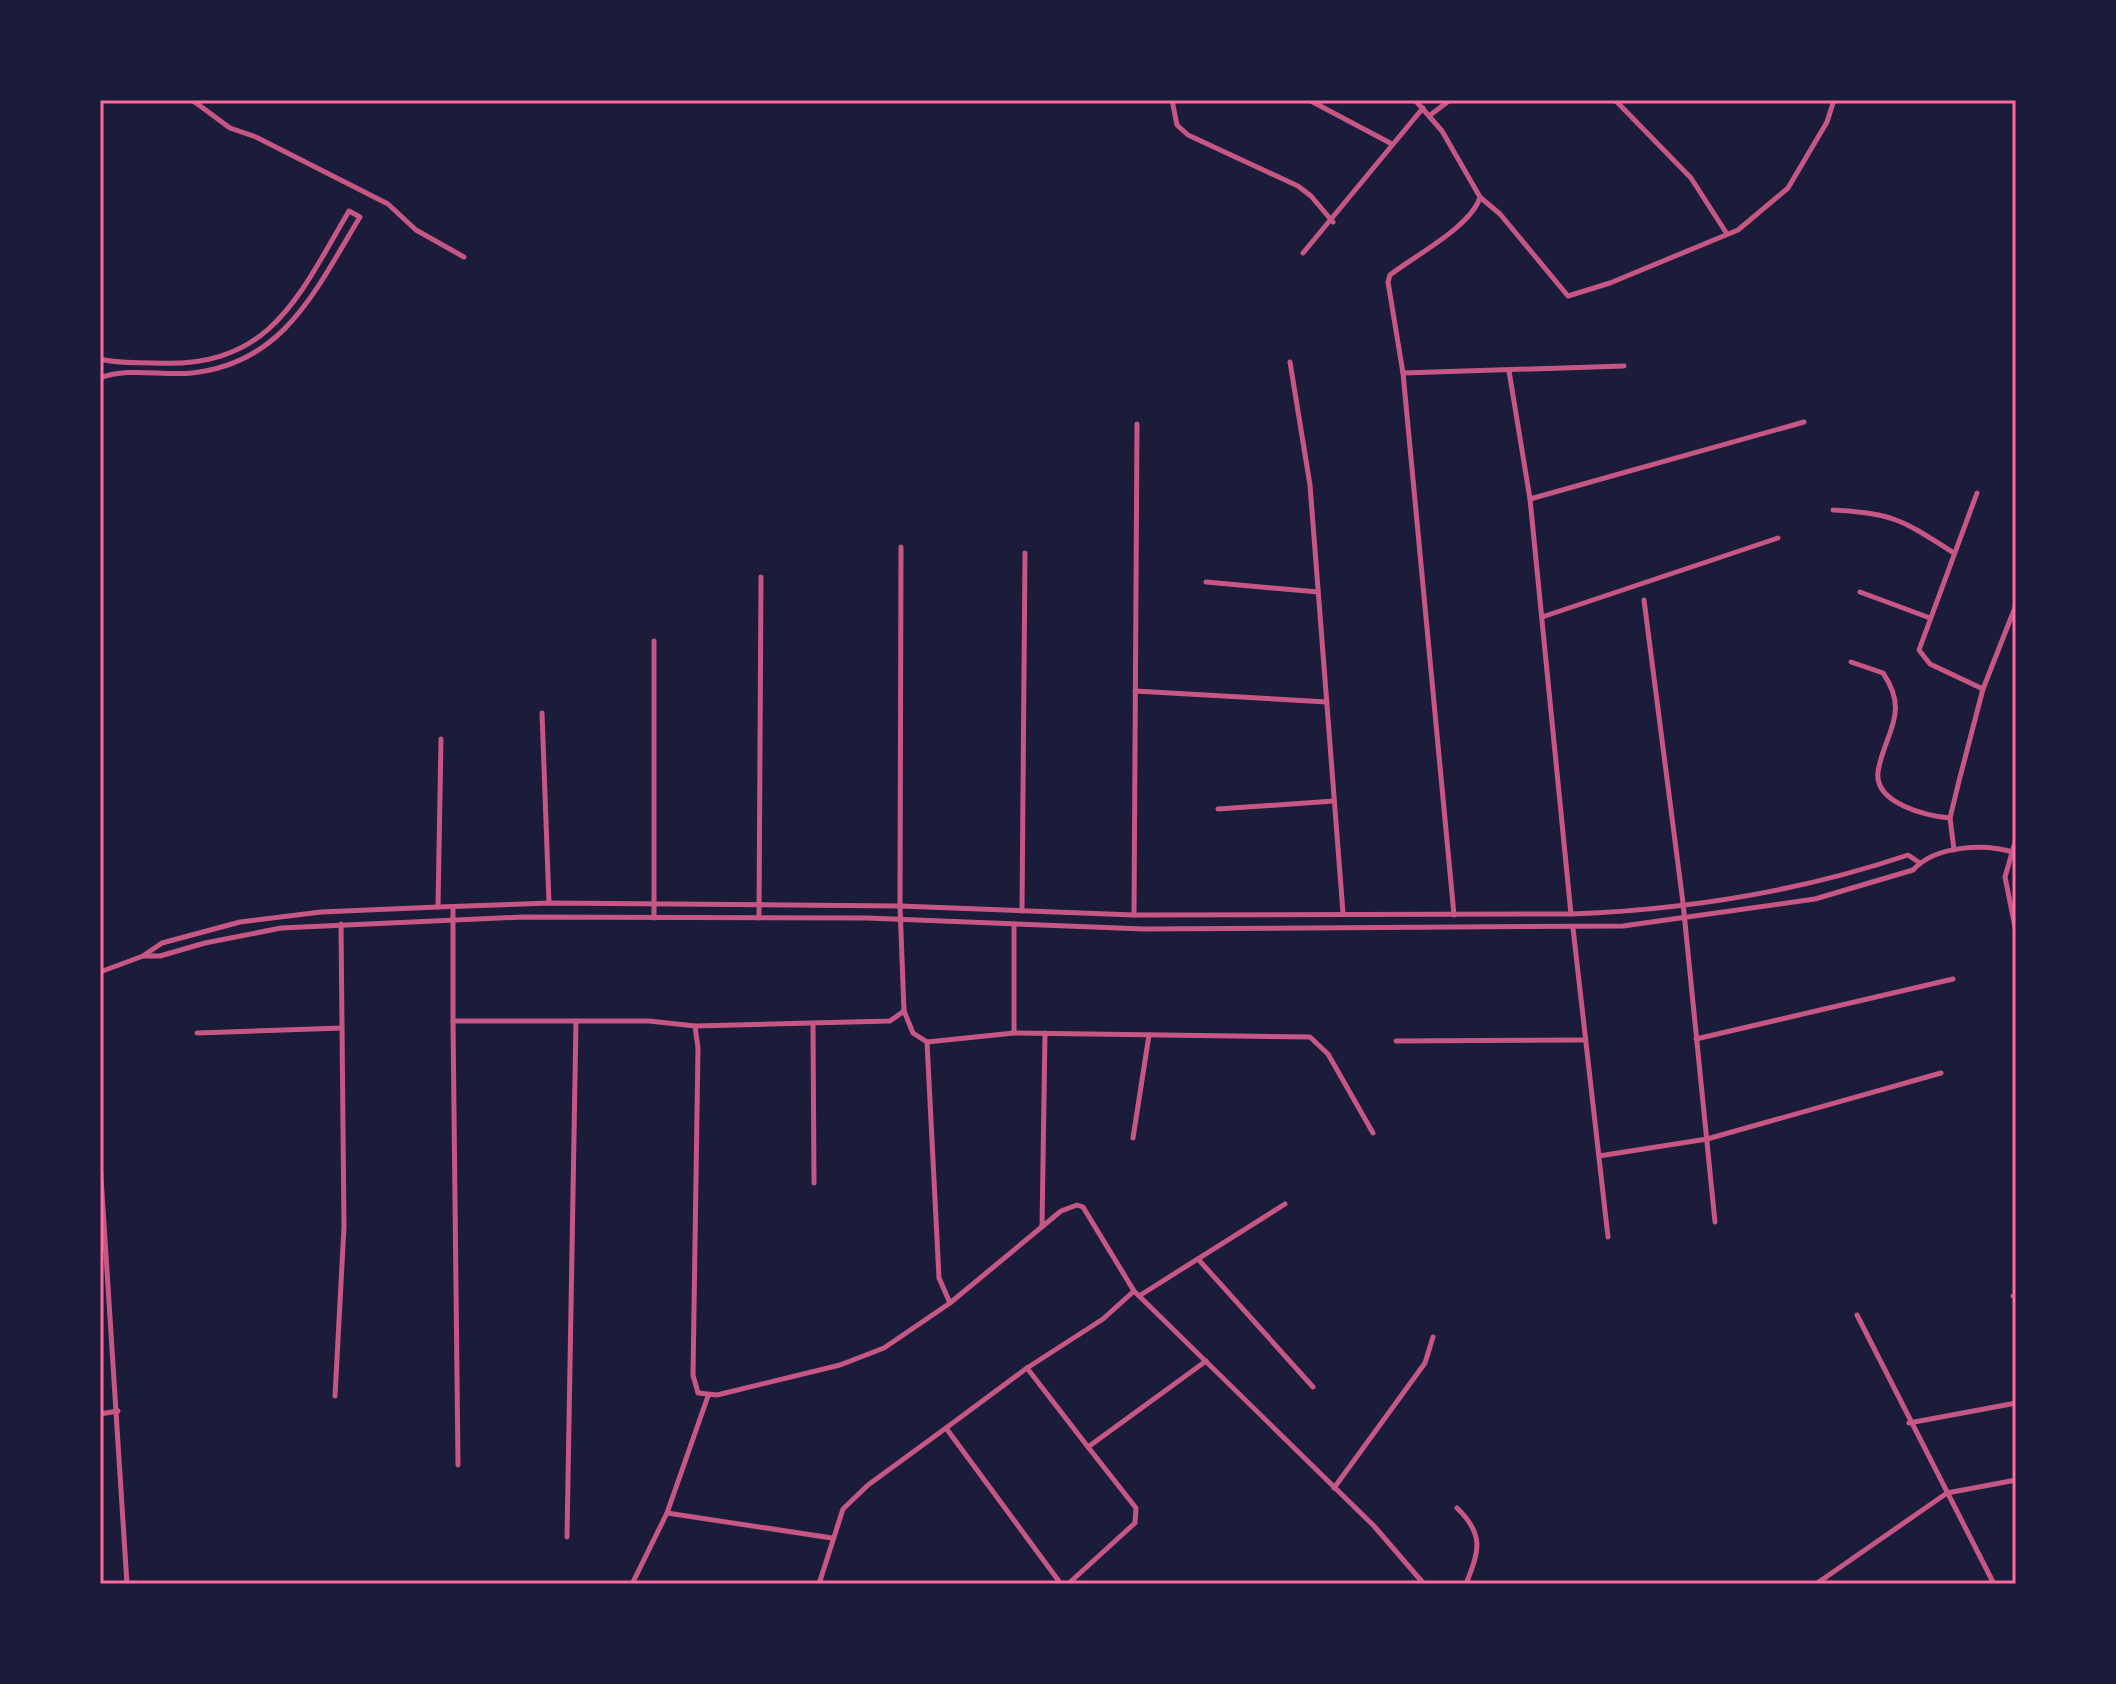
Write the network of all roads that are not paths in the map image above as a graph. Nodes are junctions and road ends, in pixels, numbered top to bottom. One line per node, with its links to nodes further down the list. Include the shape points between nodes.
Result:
1 (192, 100): 15 (street, via 230,128 388,204 416,230)
2 (1172, 100): 12 (street, via 1177,125 1188,135 1298,186)
3 (1309, 100): 10 (street)
4 (1415, 100): 8 (street)
5 (1450, 100): 9 (street)
6 (1615, 100): 13 (street, via 1691,178)
7 (1834, 100): 13 (street, via 1788,188)
8 (1423, 108): 9 (street); 10 (street)
9 (1429, 116): 11 (street)
10 (1392, 144): 12 (street)
11 (1480, 197): 13 (street, via 1568,296); 26 (street, via 1461,223 1390,275)
12 (1333, 222): 14 (street)
13 (1727, 234)
14 (1303, 253)
15 (464, 257)
16 (302, 290): 17 (street); 17 (street, via 349,211 355,212 360,217); 18 (street)
17 (312, 295): 19 (street)
18 (272, 329): 19 (street); 21 (street, via 232,353)
19 (280, 337): 24 (street, via 235,365)
20 (100, 359): 21 (street, via 170,364)
21 (208, 360): 24 (street)
22 (1290, 362): 39 (street, via 1310,485)
23 (1624, 366): 25 (street)
24 (211, 371): 27 (street)
25 (1509, 371): 26 (street); 31 (street)
26 (1403, 373): 73 (street)
27 (100, 378)
28 (1804, 422): 31 (street)
29 (1137, 424): 48 (street)
30 (1977, 493): 36 (street)
31 (1530, 499): 43 (street)
32 (1833, 510): 36 (street, via 1900,519)
33 (1778, 538): 43 (street)
34 (901, 547): 65 (street)
35 (1025, 553): 68 (street)
36 (1954, 553): 44 (street)
37 (761, 577): 64 (street)
38 (1206, 582): 39 (street)
39 (1318, 592): 49 (street)
40 (1860, 592): 44 (street)
41 (1644, 600): 62 (street)
42 (2016, 605): 47 (street)
43 (1542, 617): 71 (street)
44 (1930, 618): 47 (street, via 1919,650 1922,658)
45 (654, 641): 63 (street)
46 (1851, 662): 54 (street, via 1883,673 1896,701 1897,715 1877,774 1881,787 1903,806)
47 (1983, 689): 54 (street)
48 (1135, 691): 49 (street); 72 (street)
49 (1327, 702): 52 (street)
50 (542, 713): 61 (street)
51 (441, 739): 66 (street)
52 (1334, 801): 53 (street); 70 (street)
53 (1218, 809)
54 (1950, 818): 56 (street)
55 (2016, 839): 57 (street)
56 (1954, 850): 57 (street); 58 (street)
57 (2014, 852): 85 (street, via 2005,877)
58 (1920, 863): 59 (street, via 1908,855); 60 (street, via 1880,882)
59 (1795, 887): 60 (street); 62 (street)
60 (1796, 902): 77 (street)
61 (549, 903): 63 (street); 67 (street)
62 (1683, 903): 71 (street); 77 (street)
63 (654, 905): 64 (street); 75 (street)
64 (759, 905): 65 (street); 76 (street)
65 (900, 906): 68 (street); 78 (street)
66 (438, 907): 67 (street); 86 (street, via 240,922 162,943)
67 (453, 907): 79 (street)
68 (1022, 911): 72 (street)
69 (1319, 913): 70 (street); 72 (street); 82 (street)
70 (1343, 913): 73 (street)
71 (1571, 914): 74 (street)
72 (1134, 915)
73 (1454, 915): 74 (street)
74 (1512, 915): 84 (street)
75 (654, 918): 76 (street); 79 (street)
76 (759, 918): 78 (street)
77 (1684, 918): 83 (street); 99 (street)
78 (902, 919): 81 (street); 89 (street)
79 (454, 920): 80 (street); 90 (street)
80 (341, 924): 86 (street, via 243,934); 94 (street)
81 (1014, 924): 82 (street); 96 (street)
82 (1318, 928): 84 (street)
83 (1573, 928): 84 (street); 100 (street)
84 (1512, 929)
85 (2016, 932)
86 (143, 956): 87 (street)
87 (100, 972)
88 (1953, 979): 99 (street)
89 (904, 1011): 92 (street, via 890,1021); 102 (street, via 913,1033)
90 (453, 1021): 91 (street); 132 (street)
91 (576, 1021): 93 (street); 138 (street)
92 (813, 1025): 93 (street); 109 (street)
93 (695, 1026): 125 (street, via 693,1375 698,1393)
94 (342, 1028): 95 (street); 124 (street, via 344,1227)
95 (197, 1033)
96 (1014, 1033): 97 (street); 102 (street)
97 (1045, 1033): 98 (street); 112 (street)
98 (1149, 1035): 104 (street, via 1310,1037 1328,1054); 105 (street)
99 (1696, 1039): 106 (street)
100 (1586, 1040): 101 (street); 107 (street)
101 (1396, 1041)
102 (927, 1042): 118 (street, via 939,1278)
103 (1941, 1073): 106 (street)
104 (1373, 1133)
105 (1133, 1138)
106 (1707, 1139): 107 (street); 111 (street)
107 (1599, 1156): 113 (street)
108 (100, 1161): 115 (street)
109 (814, 1183)
110 (1285, 1204): 114 (street)
111 (1715, 1222)
112 (1042, 1228): 116 (street, via 1070,1206 1083,1207); 118 (street)
113 (1608, 1237)
114 (1198, 1259): 117 (street); 123 (street)
115 (103, 1270): 127 (street)
116 (1134, 1291): 117 (street); 122 (street, via 1103,1319)
117 (1139, 1296): 121 (street)
118 (950, 1303): 125 (street, via 905,1336 861,1357)
119 (1857, 1315): 129 (street)
120 (1433, 1337): 134 (street, via 1425,1363)
121 (1206, 1361): 131 (street); 134 (street)
122 (1027, 1368): 130 (street); 131 (street)
123 (1313, 1387)
124 (335, 1396)
125 (708, 1396): 137 (street)
126 (2016, 1403): 129 (street)
127 (118, 1411): 128 (street); 140 (street)
128 (100, 1414)
129 (1909, 1423): 135 (street)
130 (946, 1428): 139 (street, via 854,1496); 143 (street)
131 (1088, 1447): 144 (street, via 1138,1517)
132 (458, 1465)
133 (2016, 1480): 135 (street)
134 (1334, 1488): 145 (street)
135 (1947, 1493): 147 (street); 148 (street)
136 (1457, 1508): 146 (street, via 1472,1522 1478,1544)
137 (667, 1513): 139 (street); 141 (street)
138 (567, 1537)
139 (832, 1538): 142 (street)
140 (127, 1584)
141 (632, 1584)
142 (819, 1584)
143 (1061, 1584)
144 (1068, 1584)
145 (1424, 1584)
146 (1466, 1584)
147 (1816, 1584)
148 (1994, 1584)

